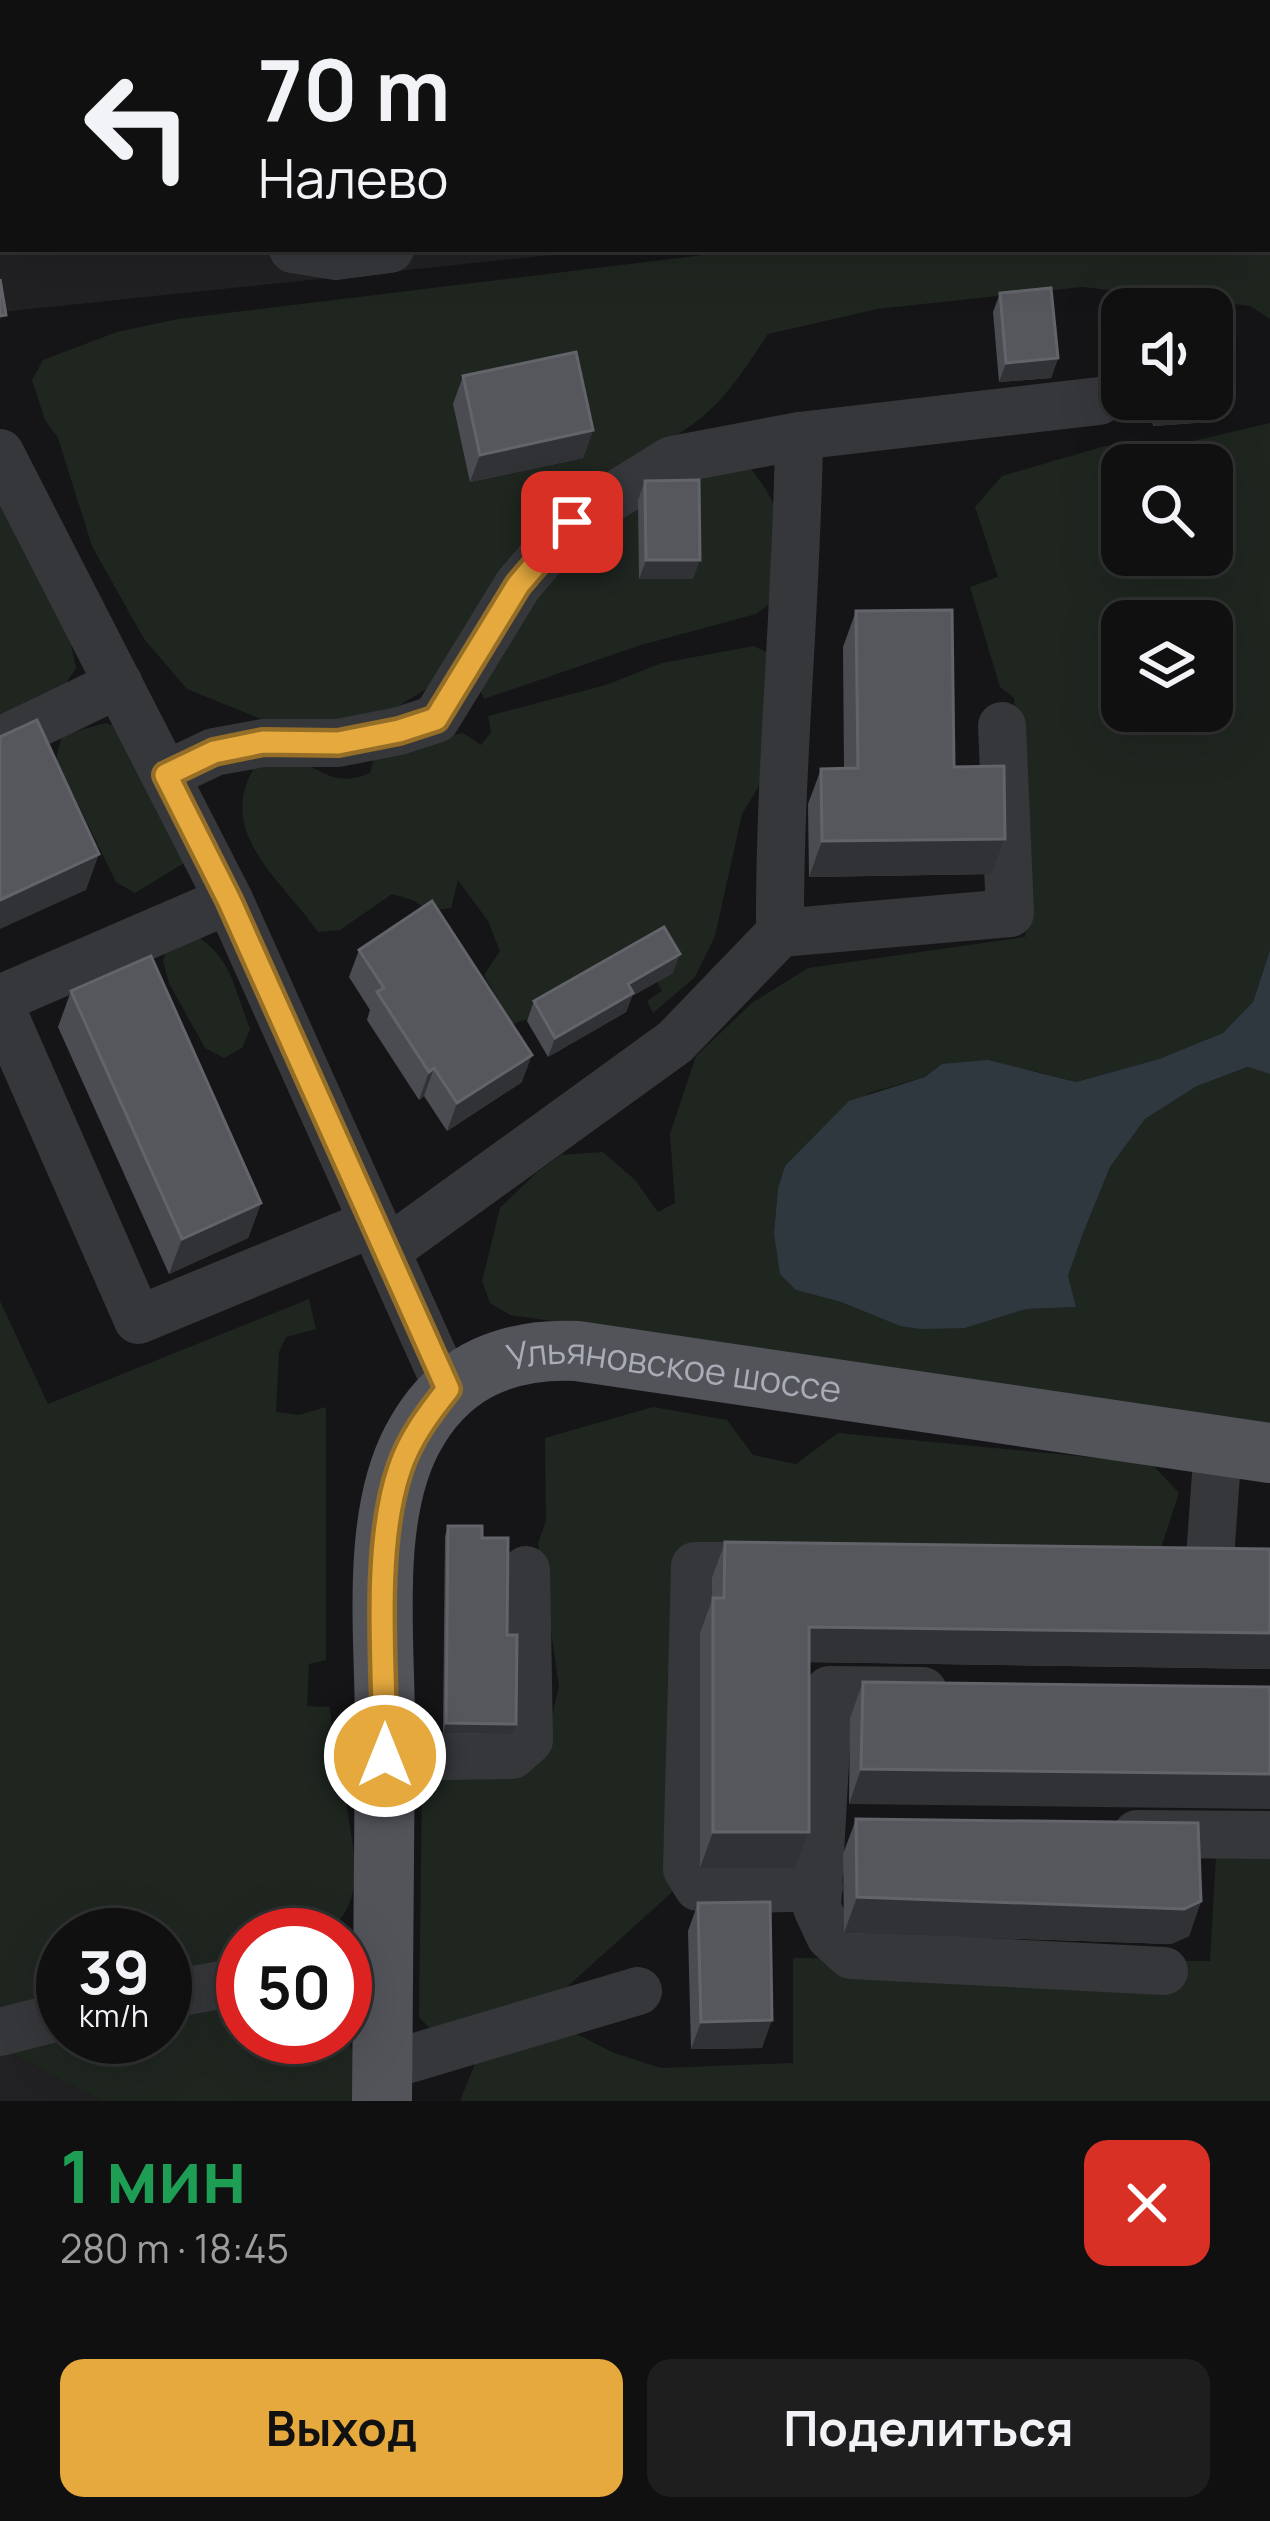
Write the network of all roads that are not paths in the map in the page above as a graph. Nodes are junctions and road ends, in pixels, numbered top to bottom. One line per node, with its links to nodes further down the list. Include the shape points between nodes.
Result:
1 (311, 252): 2 (street)
2 (367, 252)
3 (1100, 401): 4 (street)
4 (799, 436): 9 (street, via 672,460 572,522 518,585 436,719 338,743 263,742 214,752); 11 (street)
5 (0, 453): 6 (street)
6 (118, 684): 8 (street); 9 (street)
7 (1002, 726): 11 (street, via 1010,913)
8 (0, 741)
9 (166, 775): 10 (street)
10 (229, 900): 12 (street); 13 (street)
11 (780, 933): 13 (street, via 675,1042)
12 (0, 1002): 13 (street, via 138,1320)
13 (379, 1237): 14 (street)
14 (448, 1389): 15 (main road, Ульяновское шоссе, via 508,1356 577,1351); 20 (main road, Ульяновское шоссе, via 413,1439 392,1496)
15 (1244, 1450): 18 (street, via 1229,1572)
16 (827, 1567): 23 (street, via 695,1566 687,1869 698,1887)
17 (526, 1570): 20 (street, via 529,1739 512,1755)
18 (1114, 1570)
19 (968, 1692): 23 (street, via 829,1690 845,1829)
20 (385, 1756): 24 (main road, Ульяновское шоссе)
21 (1081, 1833): 22 (street)
22 (1270, 1835)
23 (819, 1887): 25 (street, via 817,1908 830,1936 851,1955)
24 (369, 1908)
25 (1165, 1971)
26 (638, 1991): 30 (street)
27 (372, 2016): 30 (main road, Ульяновское шоссе)
28 (36, 2023): 29 (street)
29 (0, 2032)
30 (382, 2084)

